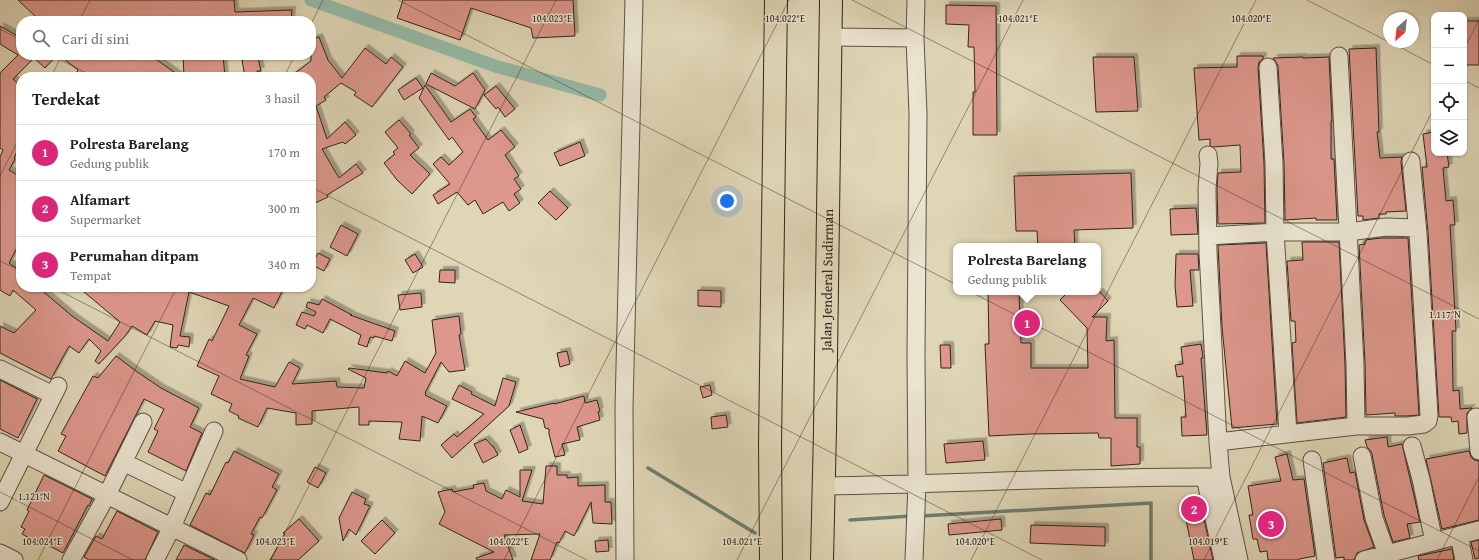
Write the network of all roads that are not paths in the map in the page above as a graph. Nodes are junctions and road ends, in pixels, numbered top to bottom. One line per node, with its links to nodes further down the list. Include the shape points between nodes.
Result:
1 (634, 0): 45 (street, via 624,408)
2 (776, 0): 46 (highway, via 770,445)
3 (831, 0): 5 (highway, Jalan Jenderal Sudirman)
4 (916, 0): 6 (street)
5 (830, 37): 6 (street); 31 (highway, Jalan Jenderal Sudirman)
6 (915, 38): 30 (street, via 918,114)
7 (1340, 56): 13 (street)
8 (1268, 66): 12 (street)
9 (1208, 155): 14 (street)
10 (1411, 162): 11 (street)
11 (1417, 228): 13 (street, via 1386,227); 18 (street, via 1428,422 1408,426)
12 (1275, 232): 13 (street); 14 (street); 20 (street)
13 (1348, 232): 18 (street)
14 (1208, 236): 22 (street)
15 (0, 369): 25 (street, via 56,391)
16 (1476, 417): 24 (street)
17 (143, 422): 28 (street)
18 (1356, 426): 20 (street)
19 (214, 431): 32 (street)
20 (1288, 434): 22 (street)
21 (0, 442): 25 (street)
22 (1218, 442): 29 (street)
23 (1412, 446): 38 (street)
24 (1479, 451)
25 (25, 455): 33 (street); 34 (street)
26 (1362, 456): 40 (street, via 1374,518)
27 (1312, 460): 51 (street)
28 (123, 462): 32 (street); 33 (street)
29 (1213, 477): 30 (street, via 1138,476); 49 (street); 50 (street)
30 (917, 484): 31 (street); 48 (street)
31 (823, 486): 47 (highway, Jalan Jenderal Sudirman)
32 (187, 493): 35 (street)
33 (107, 495): 35 (street); 42 (street)
34 (0, 502)
35 (172, 527): 43 (street); 44 (street)
36 (1479, 530): 37 (street)
37 (1460, 535): 38 (street); 53 (street)
38 (1434, 542): 40 (street)
39 (0, 553): 41 (street)
40 (1389, 557): 52 (street)
41 (14, 560)
42 (71, 560)
43 (155, 560)
44 (238, 560)
45 (625, 560)
46 (771, 560)
47 (822, 560)
48 (914, 560)
49 (1223, 560)
50 (1239, 560)
51 (1326, 560)
52 (1364, 560)
53 (1464, 560)

